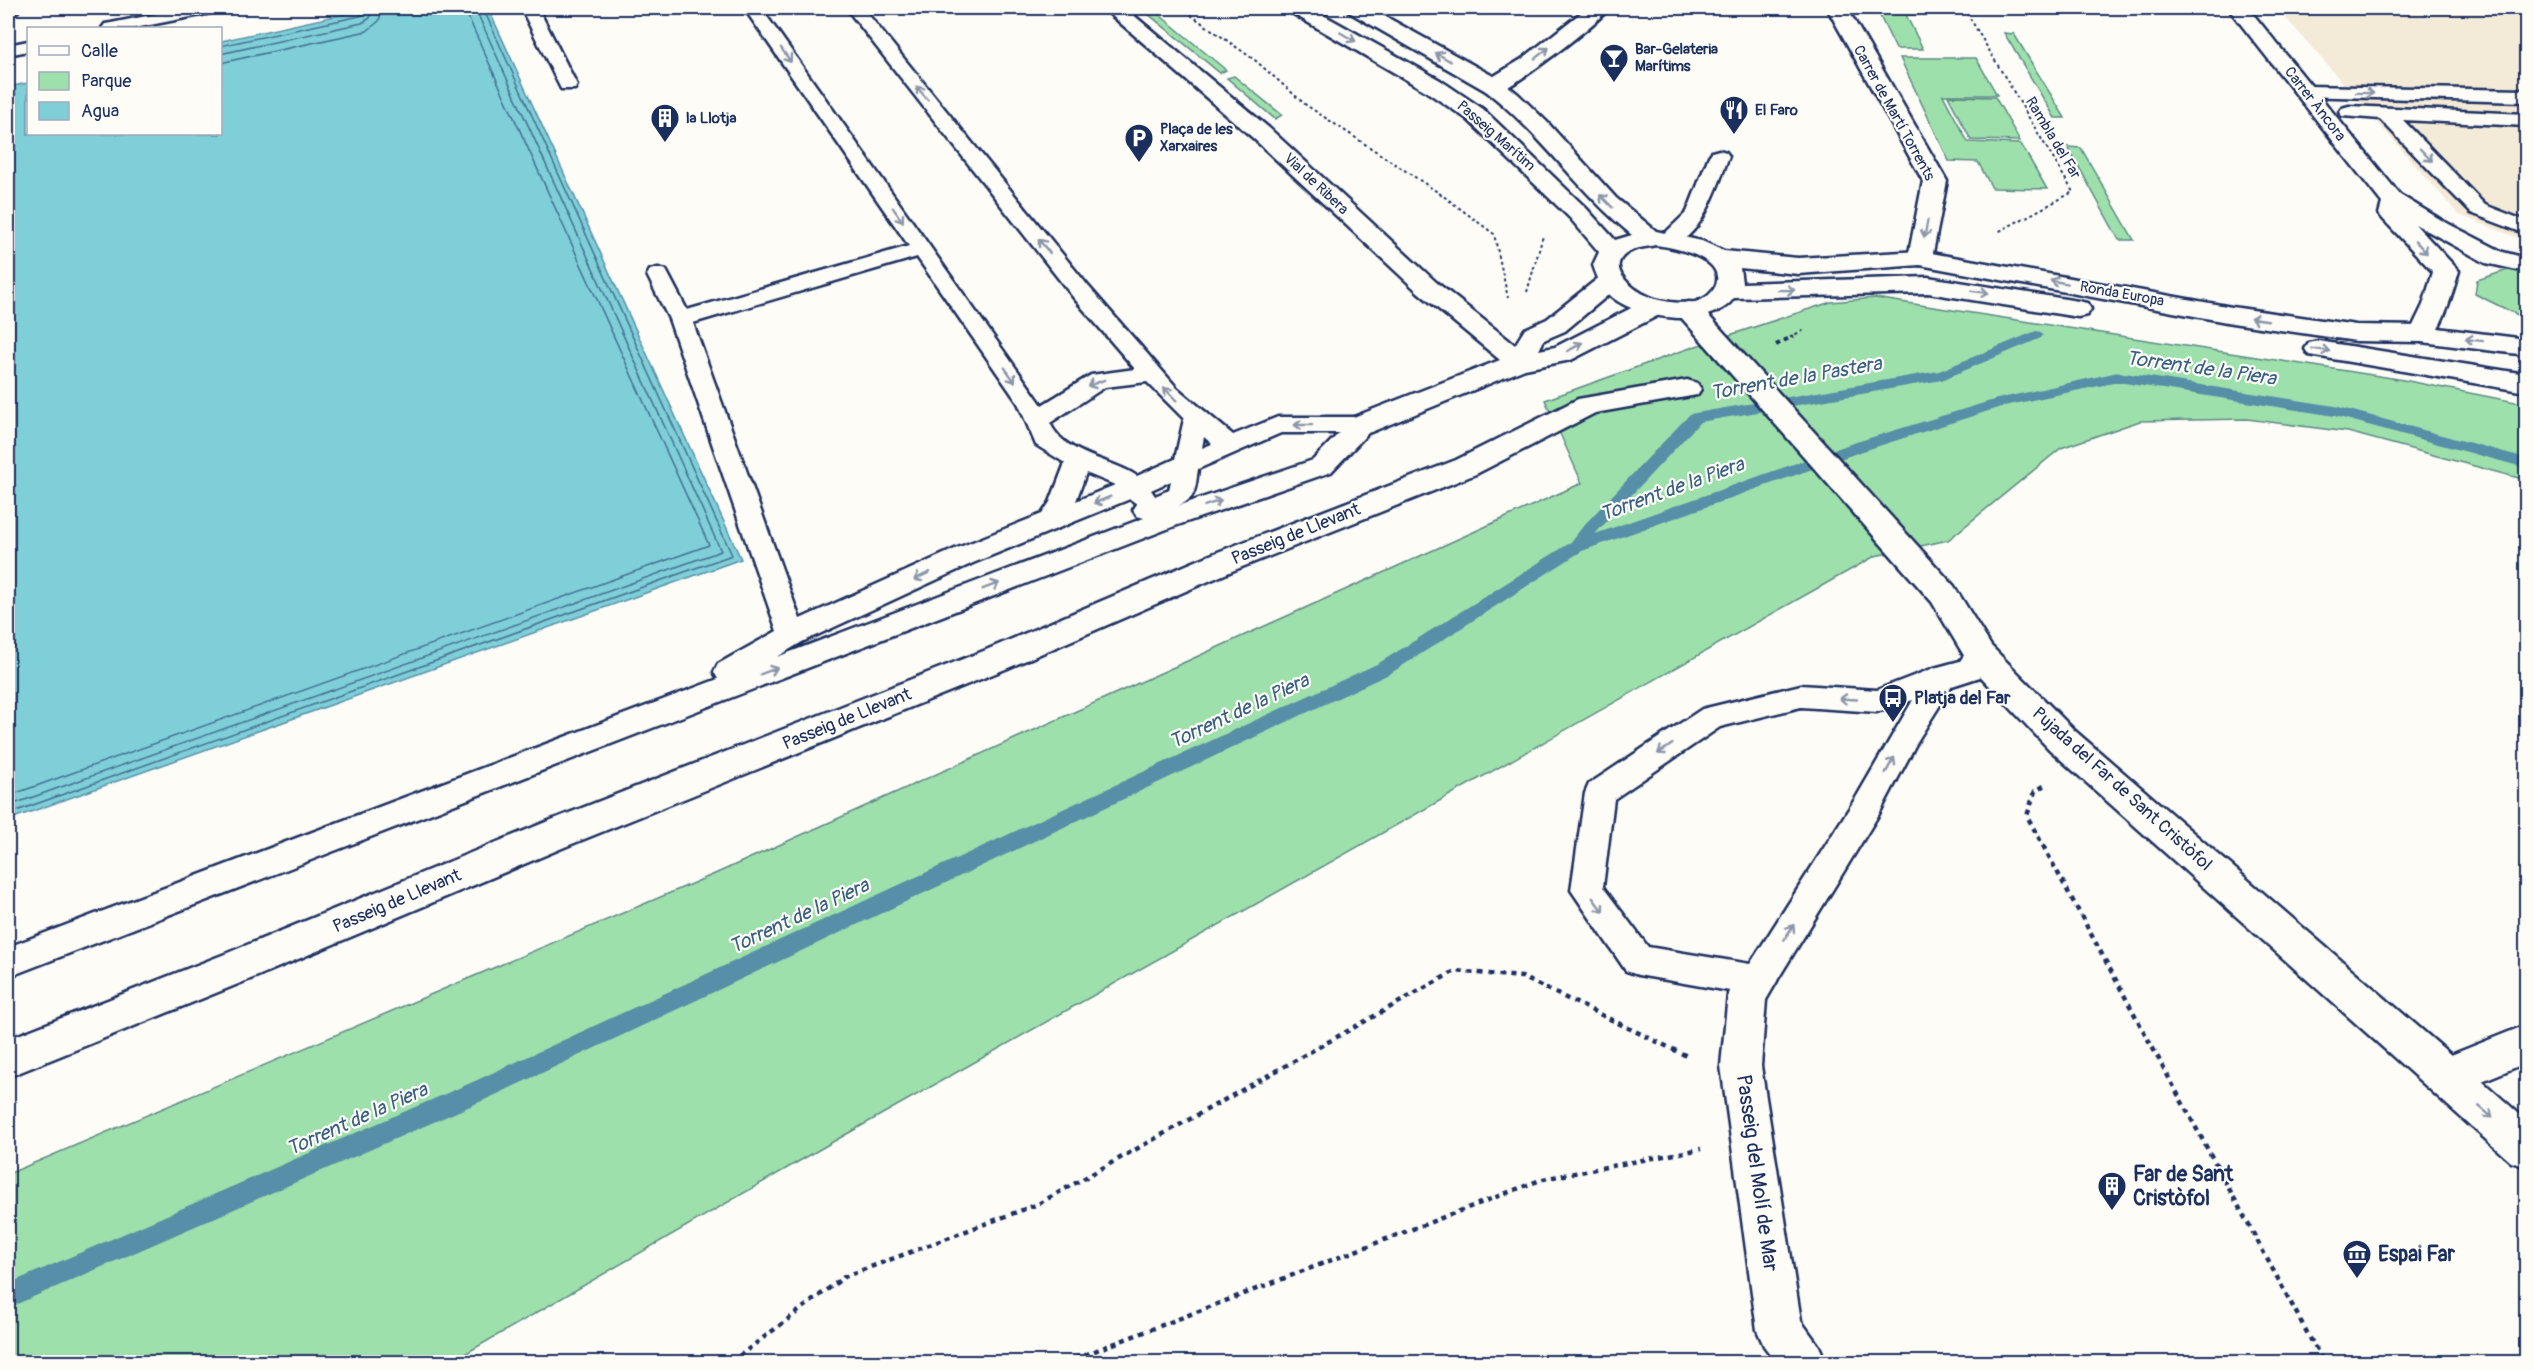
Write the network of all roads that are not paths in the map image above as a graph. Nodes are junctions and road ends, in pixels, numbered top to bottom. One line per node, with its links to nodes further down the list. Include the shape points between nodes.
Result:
1 (211, 8): 11 (lane)
2 (529, 8): 14 (lane)
3 (753, 8): 25 (lane, one-way to 25)
4 (854, 8): 41 (lane, one-way to 4, via 1081,292)
5 (1113, 8): 40 (street, Vial de Ribera, via 1262,133 1427,287)
6 (1297, 8): 26 (street, Passeig Marítim, one-way to 26, via 1475,114)
7 (1356, 8): 15 (street, Passeig Marítim, one-way to 7)
8 (1599, 8): 15 (street, one-way to 8)
9 (1837, 8): 28 (street, Carrer de Martí Torrents, one-way to 28, via 1935,181)
10 (2238, 8): 16 (street, Carrer Àncora)
11 (116, 27)
12 (27, 46): 13 (lane)
13 (8, 50)
14 (568, 85)
15 (1494, 86): 24 (street, Passeig Marítim, one-way to 15, via 1610,205 1530,115)
16 (2306, 92): 17 (lane, one-way to 17); 18 (street, Carrer Àncora)
17 (2526, 96)
18 (2320, 110): 19 (lane); 22 (street, Carrer Àncora)
19 (2385, 113): 20 (lane); 23 (lane, one-way to 23, via 2478,209)
20 (2526, 120)
21 (1719, 156): 24 (lane, via 1696,215)
22 (2392, 200): 29 (street, Carrer Àncora); 31 (street, Carrer Àncora, one-way to 31, via 2391,214)
23 (2526, 228)
24 (1661, 239): 26 (street, via 1626,244); 27 (street, via 1693,244)
25 (921, 249): 37 (lane); 45 (lane, one-way to 45, via 1029,402)
26 (1613, 252): 33 (street, via 1606,266)
27 (1717, 258): 28 (street, Ronda Europa, via 1798,266); 34 (street, via 1729,276)
28 (1920, 258): 38 (street, Ronda Europa, one-way to 28, via 2356,333 2232,315)
29 (2495, 258): 30 (street, Carrer Àncora); 31 (street, Carrer Àncora)
30 (2526, 265)
31 (2446, 271): 38 (street)
32 (658, 275): 37 (lane)
33 (1610, 281): 35 (street, via 1629,298); 40 (street, via 1556,325 1534,335)
34 (1727, 291): 36 (street, via 1713,304); 42 (street, Ronda Europa, one-way to 42, via 1928,285)
35 (1652, 308): 36 (street); 40 (street, one-way to 35, via 1562,354)
36 (1689, 310): 54 (street, Pujada del Far de Sant Cristòfol, via 1943,594)
37 (680, 318): 53 (lane)
38 (2422, 334): 39 (street, Ronda Europa, one-way to 38)
39 (2526, 347)
40 (1519, 362): 46 (street)
41 (1153, 374): 44 (lane, one-way to 41); 45 (lane, one-way to 45, via 1099,380)
42 (2526, 383)
43 (1688, 389): 60 (street, Passeig de Llevant, via 1588,405 1466,467 1221,563 997,659)
44 (1196, 417): 47 (lane); 49 (lane)
45 (1037, 420): 48 (lane, via 1046,439)
46 (1361, 425): 47 (lane, one-way to 47, via 1278,425); 51 (lane, one-way to 46, via 1322,466)
47 (1230, 446): 49 (lane)
48 (1078, 460): 50 (lane, via 1127,480); 52 (lane, via 1062,503)
49 (1187, 465): 50 (lane); 51 (lane, via 1181,495)
50 (1134, 487): 51 (lane); 52 (lane, one-way to 52)
51 (1159, 513): 56 (lane, one-way to 51, via 1022,574)
52 (1050, 522): 53 (lane, one-way to 53, via 964,556)
53 (792, 634): 56 (lane)
54 (1980, 655): 55 (lane, via 1970,669); 61 (street, Pujada del Far de Sant Cristòfol, via 2062,740)
55 (1944, 676): 58 (lane, Passeig del Molí de Mar, one-way to 55); 58 (lane, one-way to 58, via 1876,701 1801,696 1712,717 1600,793 1587,890 1638,960)
56 (656, 714): 57 (lane)
57 (8, 962)
58 (1758, 981): 63 (street, Passeig del Molí de Mar, via 1747,994 1744,1083 1780,1330)
59 (2526, 1044): 61 (street)
60 (8, 1058)
61 (2445, 1077): 62 (street, Pujada del Far de Sant Cristòfol, one-way to 62)
62 (2526, 1147)
63 (1803, 1362)

